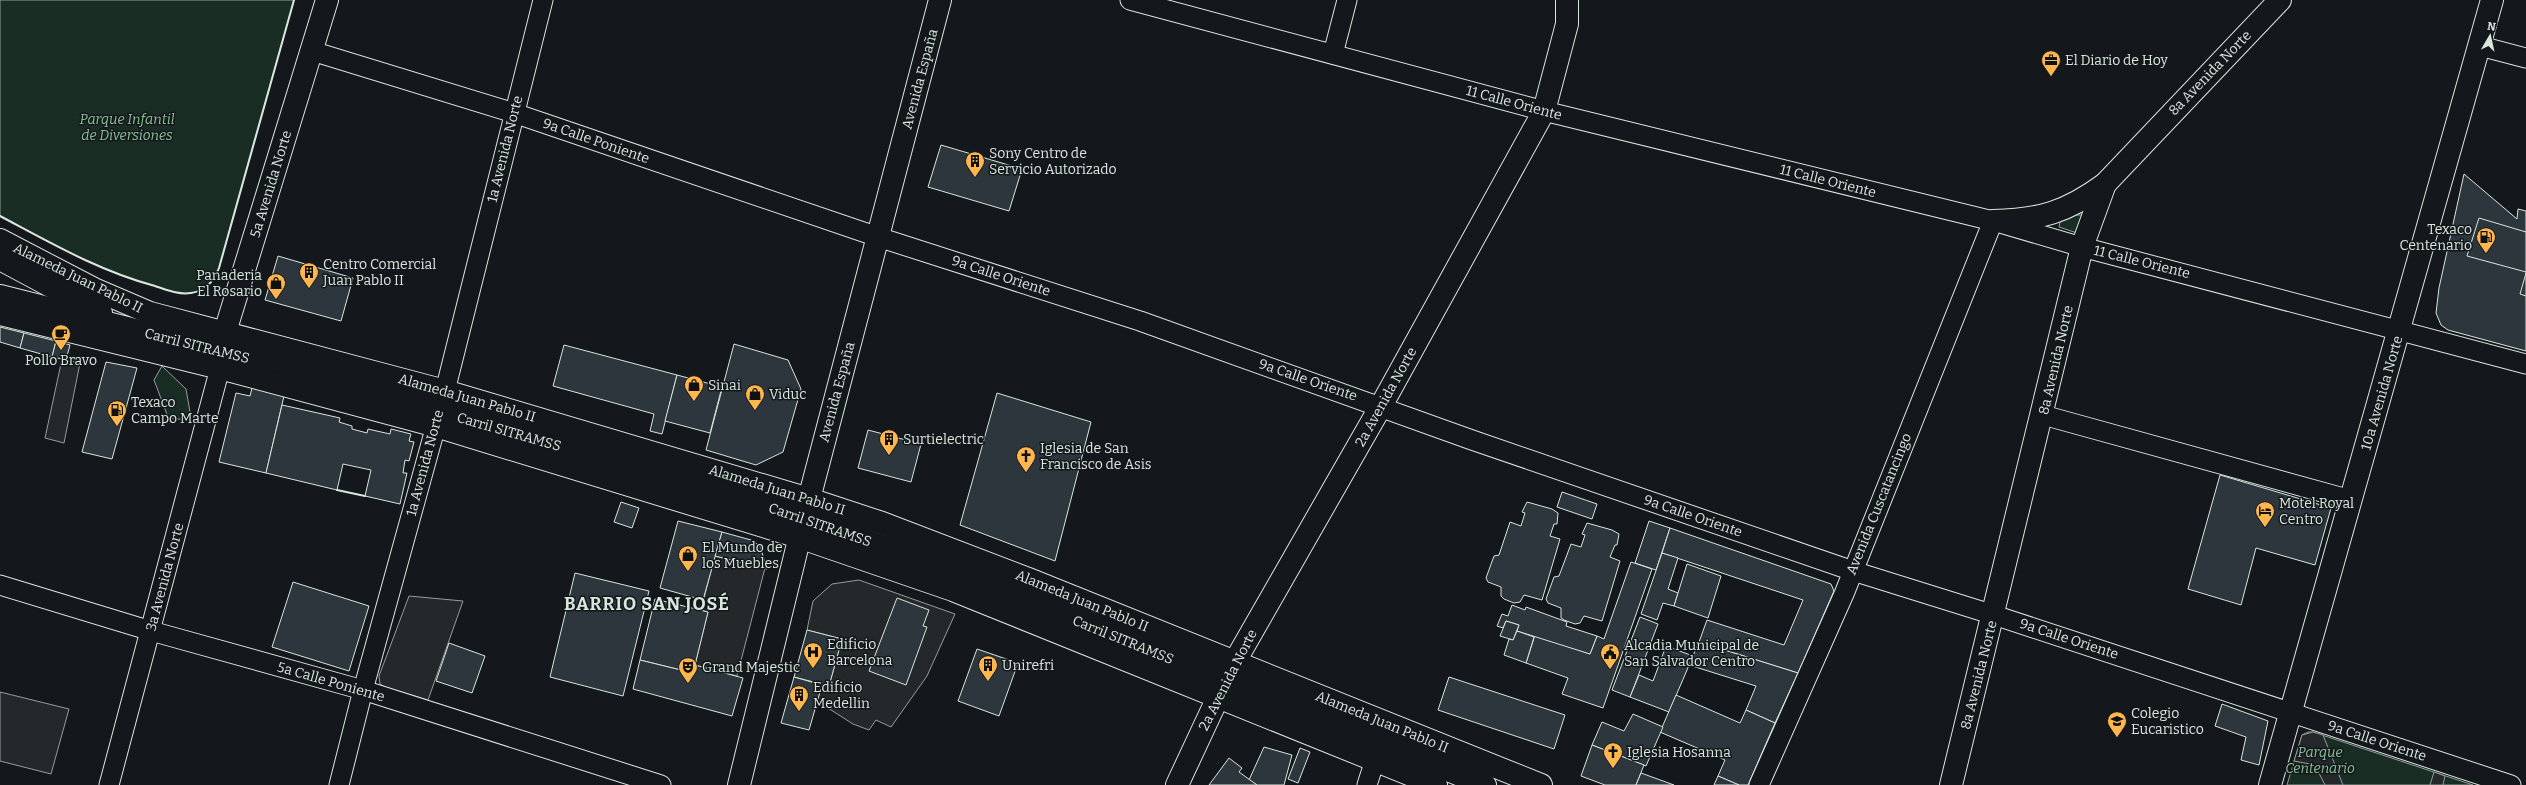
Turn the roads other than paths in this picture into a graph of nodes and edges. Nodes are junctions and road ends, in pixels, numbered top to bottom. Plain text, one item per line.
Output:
1 (327, 0) edge
2 (543, 0) edge
3 (940, 0) edge
4 (1130, 0) edge
5 (1347, 0) edge
6 (1568, 0) edge
7 (2280, 0) edge
8 (2492, 0) edge
9 (2480, 46) junction
10 (312, 51) junction
11 (1332, 54) junction
12 (2526, 58) edge
13 (1544, 111) junction
14 (514, 113) junction
15 (2105, 184) junction
16 (1993, 221) junction
17 (878, 237) junction
18 (0, 240) edge
19 (2082, 247) junction
20 (0, 259) edge
21 (0, 296) edge
22 (0, 314) edge
23 (132, 329) junction
24 (2400, 329) junction
25 (222, 351) junction
26 (2526, 364) edge
27 (1382, 406) junction
28 (440, 409) junction
29 (2043, 415) junction
30 (2351, 500) junction
31 (804, 518) junction
32 (1853, 571) junction
33 (0, 585) edge
34 (1994, 615) junction
35 (150, 631) junction
36 (1226, 681) junction
37 (363, 690) junction
38 (2291, 712) junction
39 (1375, 760) junction
40 (109, 785) edge
41 (339, 785) edge
42 (660, 785) edge
43 (739, 785) edge
44 (1177, 785) edge
45 (1367, 785) edge
46 (1436, 785) edge
47 (1485, 785) edge
48 (1541, 785) edge
49 (1759, 785) edge
50 (1951, 785) edge
51 (2270, 785) edge
52 (2511, 785) edge

1 - 10 main road, 5a Avenida Norte
2 - 14 street, 1a Avenida Norte
3 - 17 main road, Avenida España
4 - 11 street, 11 Calle Oriente
5 - 11 street
6 - 13 main road, 2a Avenida Norte
7 - 15 main road, 8a Avenida Norte
8 - 9 main road, 10a Avenida Norte
9 - 12 street
9 - 24 main road, 10a Avenida Norte
10 - 14 street, 9a Calle Poniente
10 - 25 main road, 5a Avenida Norte
11 - 13 street, 11 Calle Oriente
13 - 16 street, 11 Calle Oriente
13 - 27 main road, 2a Avenida Norte
14 - 17 street, 9a Calle Poniente
14 - 28 street, 1a Avenida Norte
15 - 16 main road
15 - 19 main road, 8a Avenida Norte
16 - 19 street, 11 Calle Oriente
16 - 32 street, Avenida Cuscatancingo
17 - 27 street, 9a Calle Oriente
17 - 31 main road, Avenida España
18 - 25 main road, Alameda Juan Pablo II
19 - 24 street, 11 Calle Oriente
19 - 29 main road, 8a Avenida Norte
20 - 23 main road, Carril SITRAMSS
21 - 23 main road, Carril SITRAMSS
22 - 25 main road, Alameda Juan Pablo II
23 - 25 main road, Carril SITRAMSS
24 - 26 street, 11 Calle Oriente
24 - 30 main road, 10a Avenida Norte
25 - 28 main road, Alameda Juan Pablo II
25 - 28 main road, Alameda Juan Pablo II
25 - 35 street, 3a Avenida Norte
27 - 32 street, 9a Calle Oriente
27 - 36 main road, 2a Avenida Norte
28 - 31 main road, Carril SITRAMSS
28 - 37 street, 1a Avenida Norte
29 - 30 street
29 - 34 main road, 8a Avenida Norte
30 - 38 main road, 10a Avenida Norte
31 - 36 main road, Carril SITRAMSS
31 - 43 main road, Avenida España
32 - 34 street, 9a Calle Oriente
32 - 49 street, Avenida Cuscatancingo
33 - 35 street, 5a Calle Poniente
34 - 38 street, 9a Calle Oriente
34 - 50 main road, 8a Avenida Norte
35 - 37 street, 5a Calle Poniente
35 - 40 street, 3a Avenida Norte
36 - 39 main road
36 - 44 main road, 2a Avenida Norte
36 - 47 main road, Carril SITRAMSS
36 - 48 main road, Alameda Juan Pablo II
37 - 41 street, 1a Avenida Norte
37 - 42 street, 5a Calle Poniente
38 - 51 main road, 10a Avenida Norte
38 - 52 street, 9a Calle Oriente
39 - 45 street
39 - 46 main road

